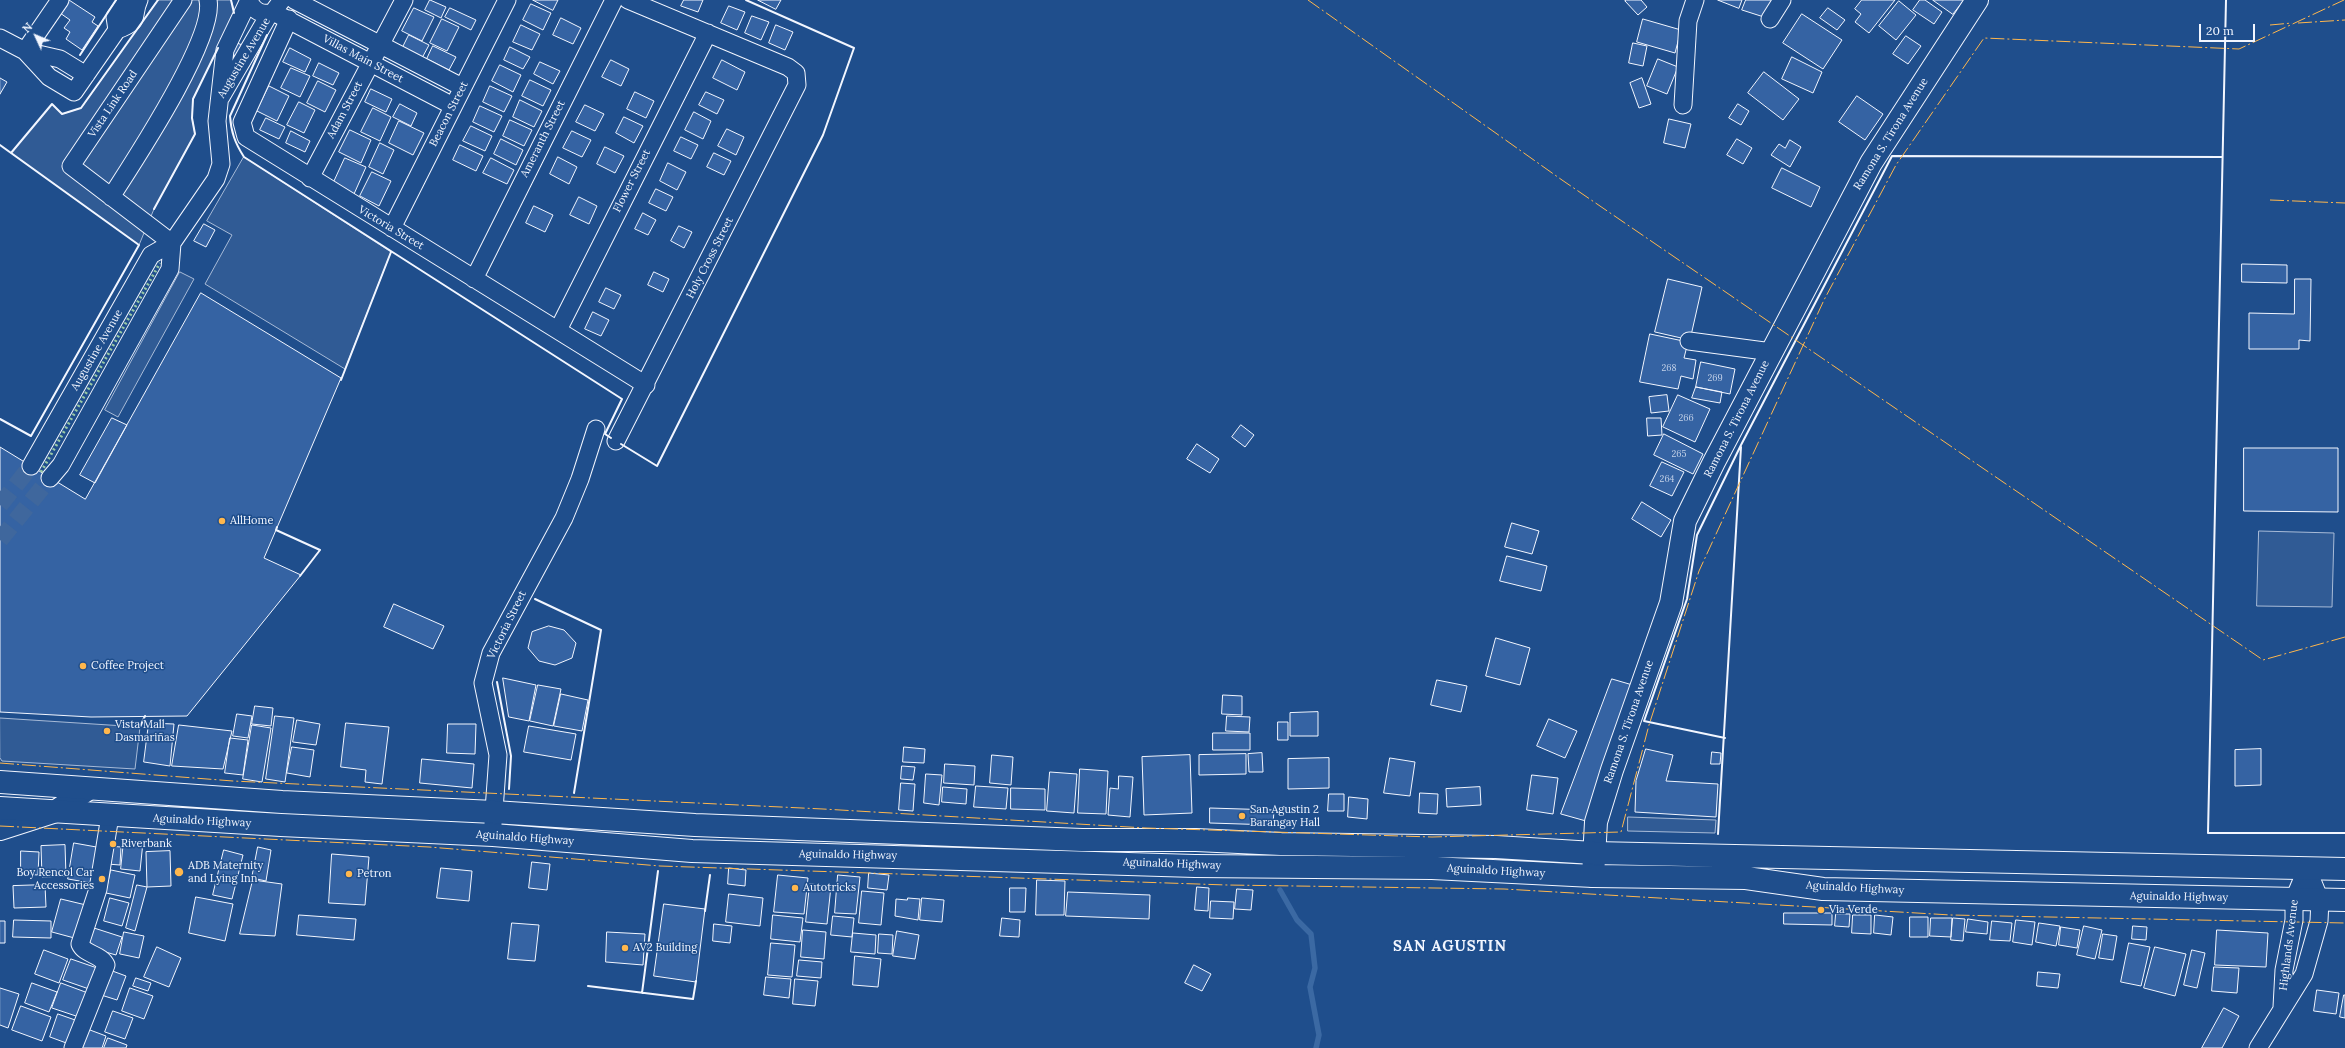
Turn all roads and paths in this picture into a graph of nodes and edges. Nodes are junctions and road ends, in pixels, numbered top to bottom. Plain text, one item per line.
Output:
1 (60, 0) edge
2 (183, 0) edge
3 (208, 0) edge
4 (248, 0) edge
5 (294, 0) edge
6 (404, 0) edge
7 (507, 0) edge
8 (614, 0) edge
9 (628, 0) edge
10 (1695, 0) edge
11 (1782, 0) edge
12 (1976, 0) edge
13 (138, 1) edge
14 (275, 8) edge
15 (289, 19) junction
16 (1770, 19) dead end
17 (708, 33) junction
18 (0, 38) edge
19 (380, 46) junction
20 (25, 51) junction
21 (370, 63) junction
22 (86, 75) junction
23 (462, 87) junction
24 (218, 103) junction
25 (1683, 105) dead end
26 (453, 106) junction
27 (310, 178) junction
28 (111, 197) junction
29 (392, 228) junction
30 (172, 243) junction
31 (474, 278) junction
32 (558, 330) junction
33 (1689, 342) dead end
34 (1772, 352) junction
35 (646, 385) junction
36 (596, 429) dead end
37 (616, 441) dead end
38 (31, 466) tunnel mouth
39 (50, 478) tunnel mouth
40 (0, 782) edge
41 (87, 790) junction
42 (0, 808) edge
43 (56, 811) junction
44 (494, 812) junction
45 (110, 816) junction
46 (0, 829) edge
47 (493, 835) junction
48 (1064, 840) junction
49 (1196, 840) junction
50 (1594, 853) junction
51 (1062, 861) junction
52 (1195, 866) junction
53 (2308, 868) junction
54 (2345, 869) edge
55 (1593, 876) junction
56 (2294, 899) junction
57 (2320, 900) junction
58 (2345, 900) edge
59 (2282, 1008) junction
60 (73, 1048) edge
61 (2258, 1048) edge

1 - 20 street
2 - 28 street, Vista Link Road
3 - 28 street
4 - 14 street, Villas Main Street
4 - 24 street, Augustine Avenue
5 - 19 street, Villas Main Street
6 - 19 street, Adam Street
7 - 23 street, Beacon Street
8 - 31 street, Ameranth Street
9 - 17 street
10 - 25 street
11 - 16 street
12 - 34 main road, Ramona S. Tirona Avenue
13 - 22 street
14 - 15 street, Villas Main Street
14 - 24 street, Augustine Avenue
15 - 21 street, Villas Main Street
15 - 27 street, Victoria Street
17 - 32 street, Flower Street
17 - 35 street, Holy Cross Street
18 - 20 street
19 - 21 street, Adam Street
19 - 23 street, Villas Main Street
20 - 22 street
20 - 22 street
21 - 26 street, Villas Main Street
21 - 27 street, Adam Street
23 - 26 street, Beacon Street
24 - 30 street, Augustine Avenue
26 - 29 street, Beacon Street
27 - 29 street, Victoria Street
28 - 30 street, Vista Link Road
29 - 31 street, Victoria Street
30 - 38 street, Augustine Avenue
30 - 39 street
31 - 32 street, Victoria Street
32 - 35 street, Victoria Street
33 - 34 street
34 - 50 main road, Ramona S. Tirona Avenue
35 - 37 street, Holy Cross Street
36 - 44 street, Victoria Street
40 - 41 main road, Aguinaldo Highway
41 - 43 main road
41 - 44 main road, Aguinaldo Highway
42 - 43 main road, Aguinaldo Highway
43 - 45 main road, Aguinaldo Highway
43 - 46 main road
44 - 47 street, Victoria Street
44 - 48 main road, Aguinaldo Highway
45 - 47 main road, Aguinaldo Highway
45 - 60 street
47 - 51 main road, Aguinaldo Highway
48 - 49 main road, Aguinaldo Highway
48 - 51 main road
49 - 50 main road, Aguinaldo Highway
49 - 52 main road
50 - 53 main road, Aguinaldo Highway
50 - 55 main road, Ramona S. Tirona Avenue
51 - 52 main road, Aguinaldo Highway
52 - 55 main road, Aguinaldo Highway
53 - 54 main road, Aguinaldo Highway
53 - 56 street, Highlands Avenue
53 - 57 street, Highlands Avenue
55 - 56 main road, Aguinaldo Highway
56 - 57 main road, Aguinaldo Highway
56 - 59 street, Highlands Avenue
57 - 58 main road, Aguinaldo Highway
57 - 59 street, Highlands Avenue
59 - 61 street, Highlands Avenue

